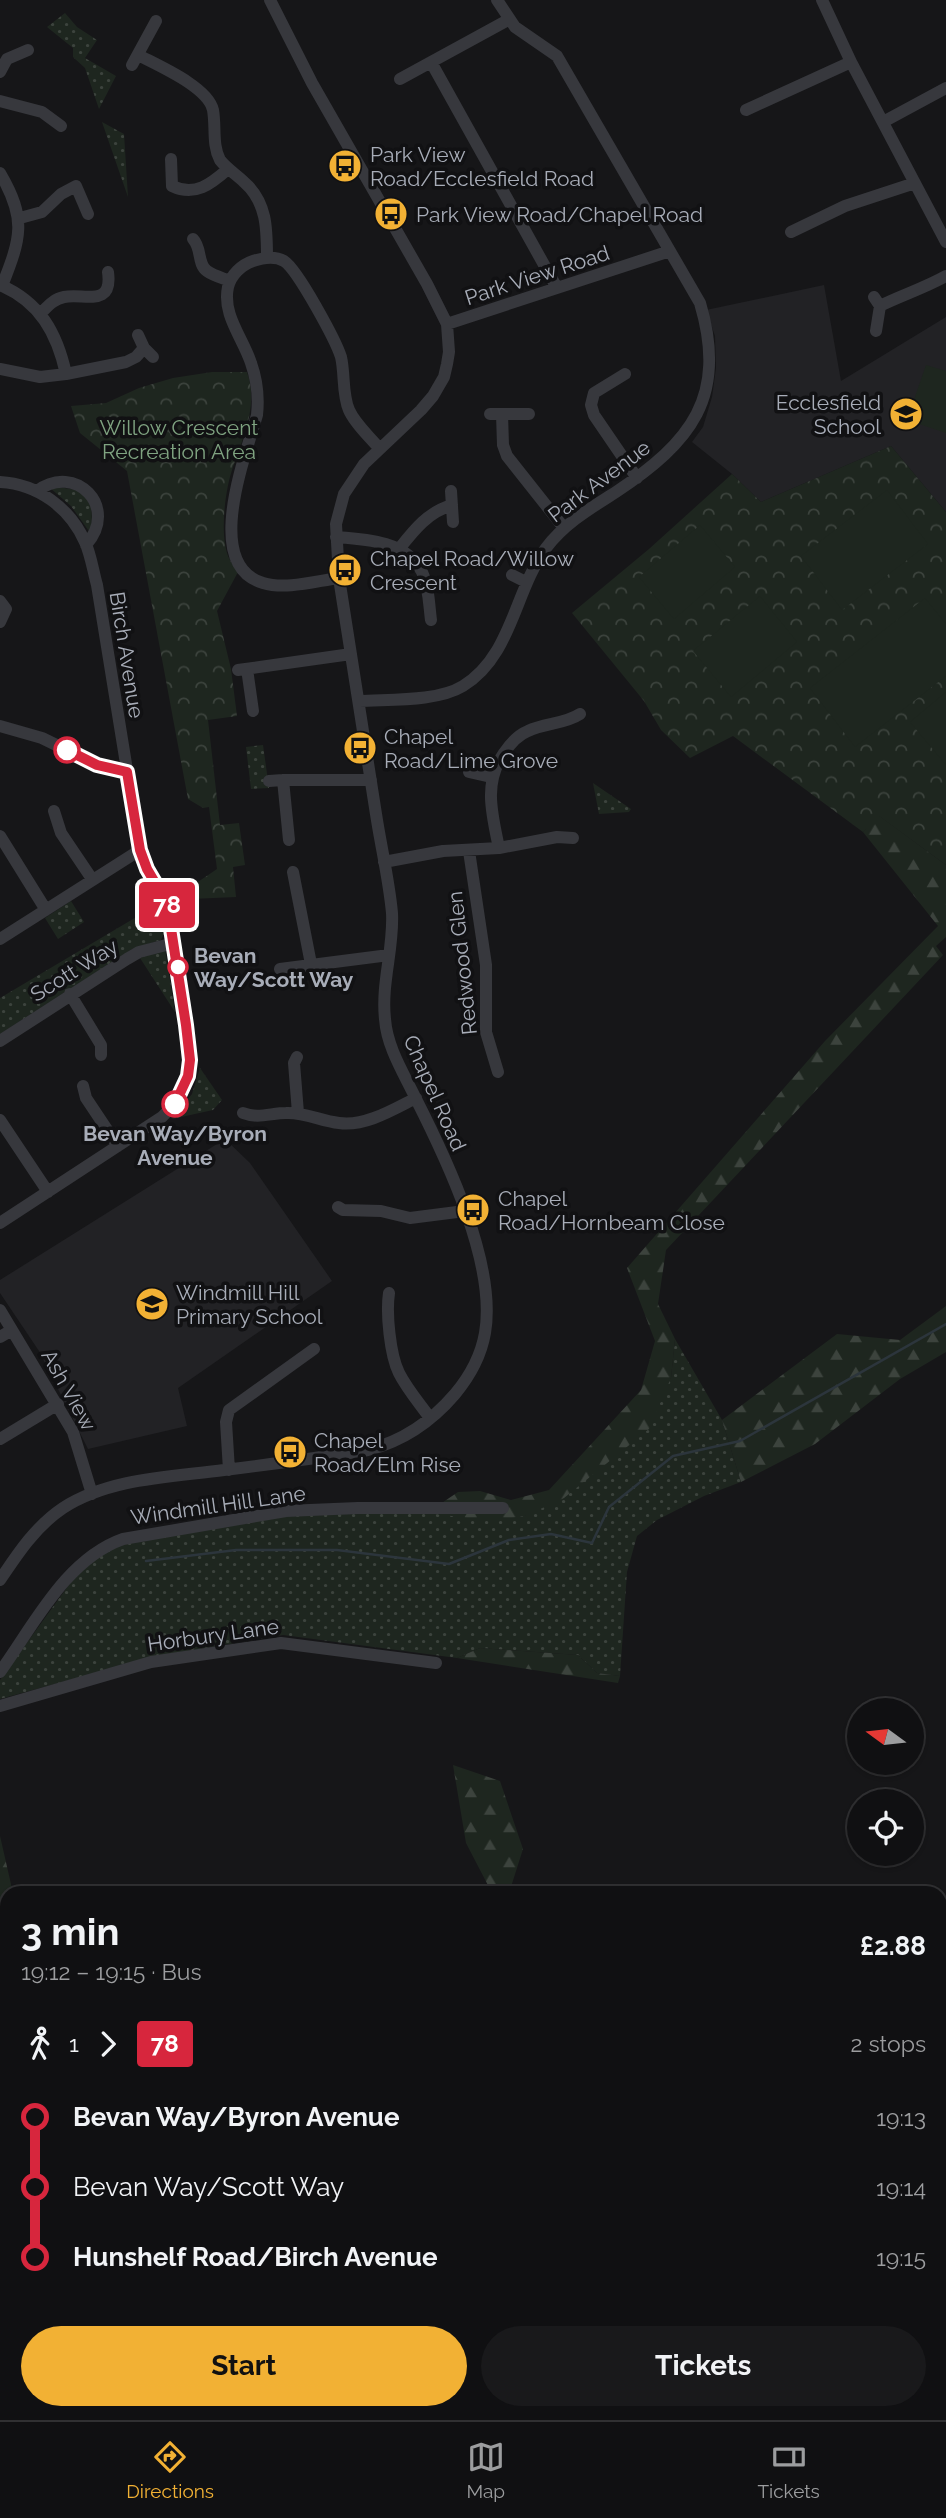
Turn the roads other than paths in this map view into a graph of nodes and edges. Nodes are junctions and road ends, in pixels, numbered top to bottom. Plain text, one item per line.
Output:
1 (270, 0) edge
2 (497, 0) edge
3 (822, 0) edge
4 (508, 20) junction
5 (156, 21) dead end
6 (29, 50) dead end
7 (430, 62) junction
8 (851, 62) junction
9 (0, 72) edge
10 (400, 79) dead end
11 (946, 89) edge
12 (0, 101) edge
13 (746, 110) dead end
14 (883, 122) junction
15 (61, 126) dead end
16 (171, 159) dead end
17 (228, 169) junction
18 (0, 173) edge
19 (915, 183) junction
20 (88, 214) dead end
21 (20, 218) junction
22 (791, 232) dead end
23 (193, 239) dead end
24 (946, 242) edge
25 (670, 251) junction
26 (267, 258) junction
27 (108, 272) dead end
28 (946, 276) edge
29 (230, 281) junction
30 (1, 286) edge
31 (557, 288) junction
32 (41, 313) junction
33 (447, 324) junction
34 (876, 331) dead end
35 (138, 335) dead end
36 (0, 369) edge
37 (66, 374) junction
38 (625, 374) dead end
39 (529, 414) dead end
40 (379, 448) junction
41 (637, 478) junction
42 (0, 482) edge
43 (37, 491) junction
44 (453, 522) dead end
45 (564, 528) junction
46 (336, 537) junction
47 (86, 545) junction
48 (399, 549) junction
49 (512, 575) dead end
50 (339, 578) junction
51 (526, 582) junction
52 (0, 601) edge
53 (430, 620) dead end
54 (0, 622) edge
55 (351, 654) junction
56 (359, 701) junction
57 (253, 711) dead end
58 (580, 714) dead end
59 (0, 726) edge
60 (127, 772) junction
61 (469, 772) dead end
62 (491, 777) junction
63 (283, 780) junction
64 (371, 780) junction
65 (269, 781) dead end
66 (54, 811) dead end
67 (573, 838) dead end
68 (289, 840) dead end
69 (1, 843) edge
70 (499, 848) junction
71 (140, 850) junction
72 (469, 851) junction
73 (384, 862) junction
74 (293, 872) dead end
75 (92, 879) junction
76 (46, 910) junction
77 (0, 939) edge
78 (174, 943) junction
79 (389, 955) junction
80 (311, 964) junction
81 (280, 969) dead end
82 (70, 995) junction
83 (0, 1041) edge
84 (101, 1055) dead end
85 (297, 1058) dead end
86 (498, 1072) dead end
87 (83, 1086) dead end
88 (416, 1098) junction
89 (298, 1113) junction
90 (243, 1114) dead end
91 (0, 1120) edge
92 (118, 1146) junction
93 (48, 1192) junction
94 (338, 1207) dead end
95 (465, 1211) junction
96 (0, 1223) edge
97 (389, 1293) dead end
98 (0, 1310) edge
99 (12, 1330) junction
100 (0, 1338) edge
101 (310, 1356) dead end
102 (58, 1404) junction
103 (430, 1418) junction
104 (0, 1439) edge
105 (229, 1470) junction
106 (92, 1494) junction
107 (503, 1508) dead end
108 (0, 1580) edge
109 (436, 1662) dead end
110 (0, 1672) edge
111 (0, 1706) edge

1 - 33 street, Park View Road
2 - 4 street, Park Avenue
3 - 8 street
4 - 7 street
4 - 25 street, Park Avenue
5 - 17 street
6 - 9 street
7 - 10 street
7 - 31 street
8 - 13 street
8 - 14 street
11 - 14 street
12 - 15 street
14 - 19 street
16 - 17 street
17 - 26 street
18 - 21 street
19 - 22 street
19 - 24 street
20 - 21 street
21 - 30 street
23 - 29 street
25 - 31 street, Park View Road
25 - 41 street, Park Avenue
26 - 29 street
26 - 40 street
27 - 32 street
28 - 34 street
29 - 50 street
30 - 32 street
31 - 33 street, Park View Road
32 - 37 street
33 - 40 street, Chapel Road
35 - 37 street
36 - 37 street
38 - 41 street
39 - 45 street
40 - 46 street, Chapel Road
41 - 45 street, Park Avenue
42 - 43 street, Birch Avenue
43 - 47 street, Birch Avenue
43 - 47 street, Birch Avenue
44 - 48 street
45 - 51 street, Park Avenue
46 - 48 street
46 - 50 street, Chapel Road
47 - 60 street, Birch Avenue
48 - 53 street
49 - 51 street
50 - 55 street, Chapel Road
51 - 56 street, Park Avenue
52 - 54 street
55 - 56 street, Chapel Road
55 - 57 street
56 - 64 street, Chapel Road
58 - 62 street
59 - 60 street
60 - 71 street, Birch Avenue
61 - 62 street
62 - 70 street
63 - 64 street
63 - 65 street
63 - 68 street
64 - 73 street, Chapel Road
66 - 75 street
67 - 70 street
69 - 76 street
70 - 72 street
71 - 75 street
71 - 78 street, Birch Avenue
72 - 73 street
72 - 86 street, Redwood Glen
73 - 79 street, Chapel Road
74 - 80 street
75 - 76 street
76 - 77 street
78 - 82 street, Scott Way
78 - 92 street, Birch Avenue
79 - 80 street
79 - 88 street, Chapel Road
80 - 81 street
82 - 83 street, Scott Way
82 - 84 street
85 - 89 street
87 - 92 street
88 - 89 street
88 - 95 street, Chapel Road
89 - 90 street
91 - 93 street
92 - 93 street, Birch Avenue
93 - 96 street, Birch Avenue
94 - 95 street
95 - 103 street, Chapel Road
97 - 103 street
98 - 99 street, Ash View
99 - 100 street
99 - 102 street, Ash View
101 - 105 street
102 - 104 street
102 - 106 street, Ash View
103 - 105 street, Chapel Road
105 - 106 street, Chapel Road
106 - 108 street, Chapel Road
107 - 110 street, Windmill Hill Lane
109 - 111 street, Horbury Lane

